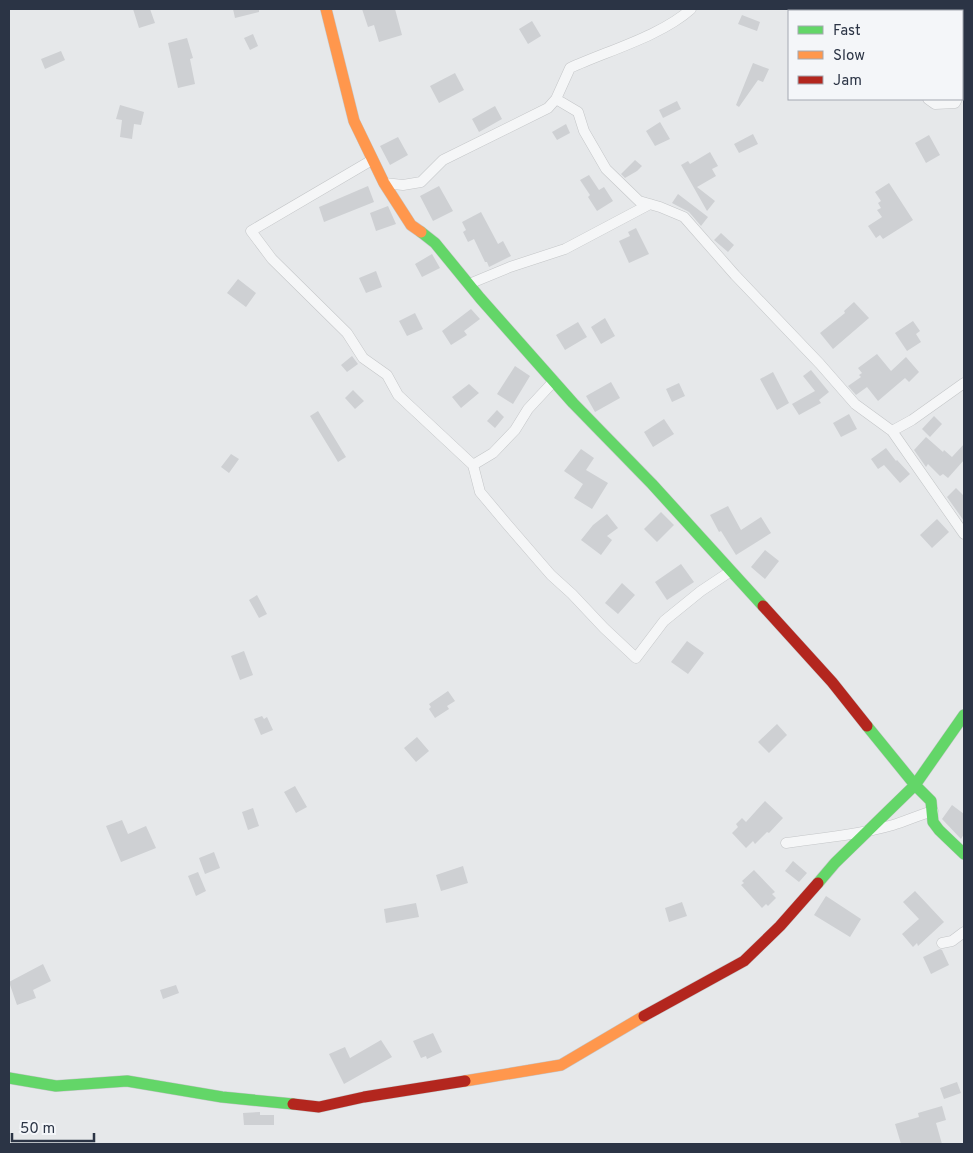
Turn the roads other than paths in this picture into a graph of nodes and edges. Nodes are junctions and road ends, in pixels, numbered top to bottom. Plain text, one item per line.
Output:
1 (326, 9) edge
2 (691, 9) edge
3 (556, 98) junction
4 (929, 100) edge
5 (957, 100) edge
6 (372, 160) junction
7 (384, 183) junction
8 (650, 204) junction
9 (469, 284) junction
10 (554, 381) junction
11 (964, 383) edge
12 (892, 431) junction
13 (473, 464) junction
14 (964, 534) edge
15 (731, 571) junction
16 (964, 716) edge
17 (915, 785) junction
18 (933, 811) junction
19 (869, 830) junction
20 (786, 843) dead end
21 (964, 854) edge
22 (964, 932) edge
23 (942, 943) dead end
24 (9, 1078) edge

1 - 6 street
2 - 3 street
3 - 7 street
3 - 8 street
4 - 5 street
6 - 7 street
6 - 13 street
7 - 9 street
8 - 9 street
8 - 12 street
9 - 10 street
10 - 13 street
10 - 15 street
11 - 12 street
12 - 14 street
13 - 15 street
15 - 17 street
16 - 17 street
17 - 18 street
17 - 19 street
18 - 19 street
18 - 21 street
19 - 20 street
19 - 24 street
22 - 23 street

